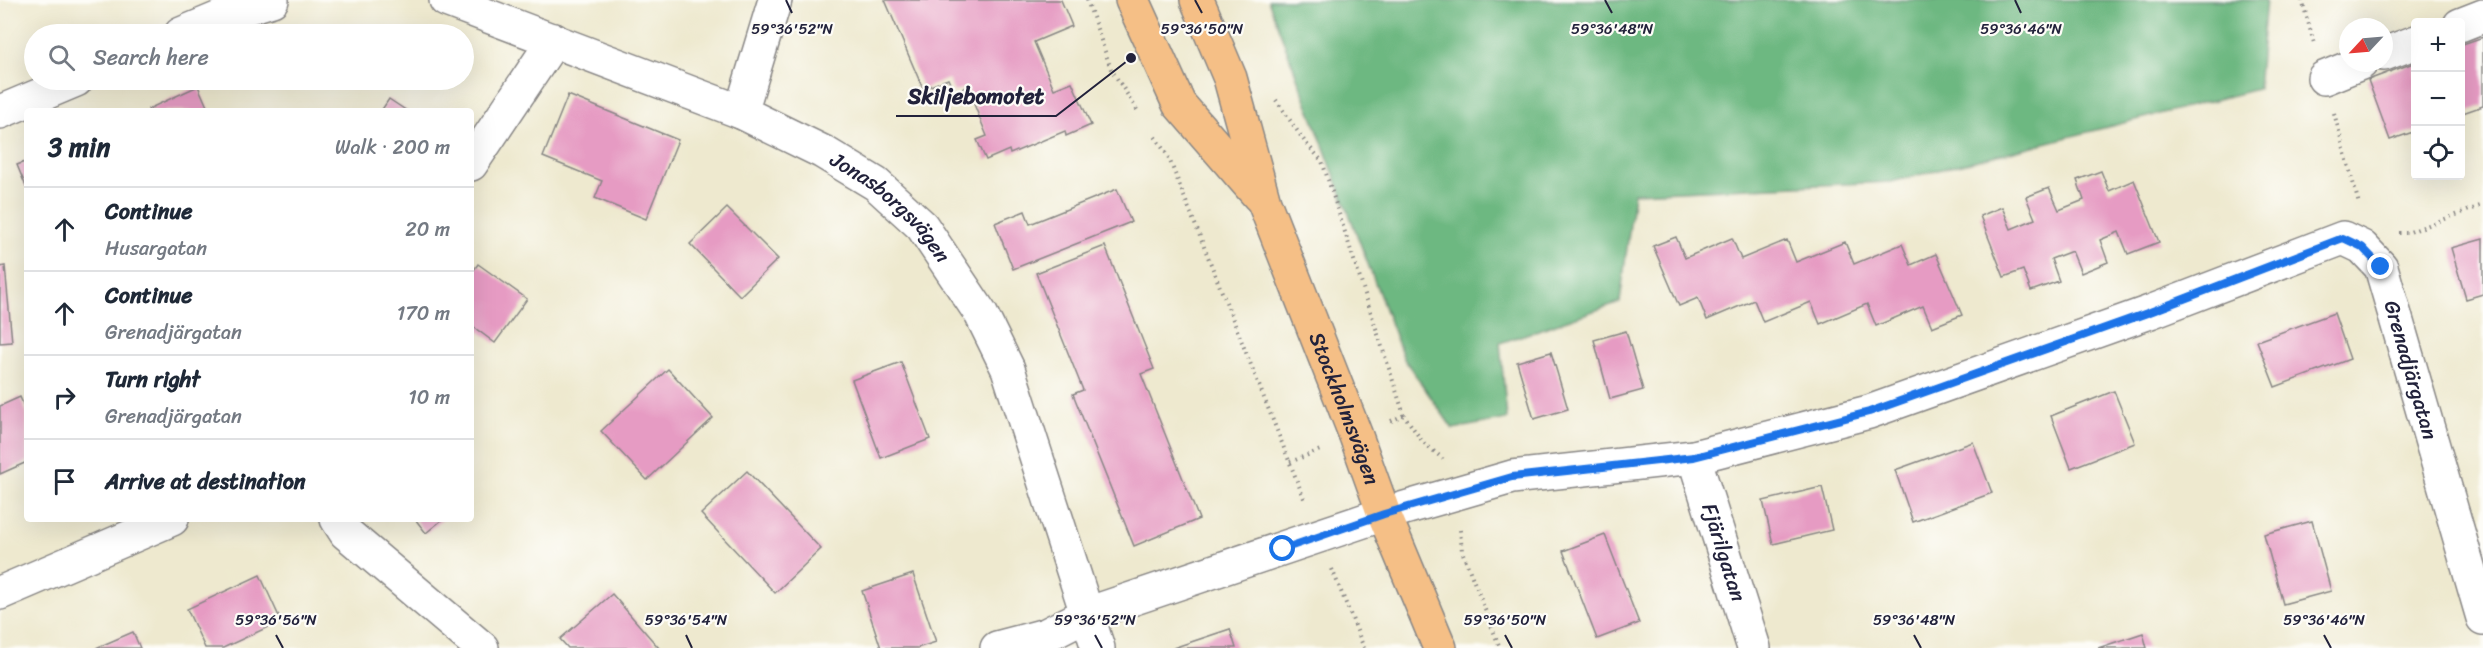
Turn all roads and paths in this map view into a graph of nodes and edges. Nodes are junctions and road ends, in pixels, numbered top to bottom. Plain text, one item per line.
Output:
1 (272, 0) edge
2 (446, 0) edge
3 (775, 0) edge
4 (1087, 0) edge
5 (1132, 0) edge
6 (1197, 0) edge
7 (2302, 0) edge
8 (2483, 16) edge
9 (2465, 23) edge
10 (205, 24) edge
11 (554, 40) junction
12 (2411, 44) edge
13 (2393, 51) edge
14 (2339, 72) edge
15 (2324, 78) junction
16 (52, 90) edge
17 (1275, 98) dead end
18 (0, 112) edge
19 (741, 112) junction
20 (1143, 118) dead end
21 (1149, 127) dead end
22 (474, 160) edge
23 (1264, 202) junction
24 (2483, 205) edge
25 (2368, 239) junction
26 (1694, 457) junction
27 (1456, 494) junction
28 (1384, 514) junction
29 (165, 522) edge
30 (340, 522) edge
31 (1319, 536) junction
32 (0, 593) edge
33 (1087, 614) junction
34 (2483, 618) edge
35 (482, 648) edge
36 (997, 648) edge
37 (1098, 648) edge
38 (1364, 648) edge
39 (1440, 648) edge
40 (1500, 648) edge
41 (1754, 648) edge

1 - 10 street
2 - 11 street, Jonasborgsvägen
3 - 19 street
4 - 20 path
5 - 23 main road, Stockholmsvägen
6 - 23 main road, Stockholmsvägen
7 - 15 path
8 - 9 street
11 - 19 street, Jonasborgsvägen
11 - 22 street
12 - 13 street
14 - 15 street
15 - 25 path
16 - 18 street
17 - 27 path
19 - 33 street, Jonasborgsvägen
21 - 31 path
23 - 28 main road, Stockholmsvägen
24 - 25 path
25 - 26 street
25 - 34 street, Grenadjärgatan
26 - 27 street
26 - 41 street, Fjärilgatan
27 - 28 street
27 - 40 path
28 - 31 street
28 - 39 main road, Stockholmsvägen
29 - 32 street
30 - 35 street
31 - 33 street
31 - 38 path
33 - 36 street
33 - 37 street, Jonasborgsvägen

